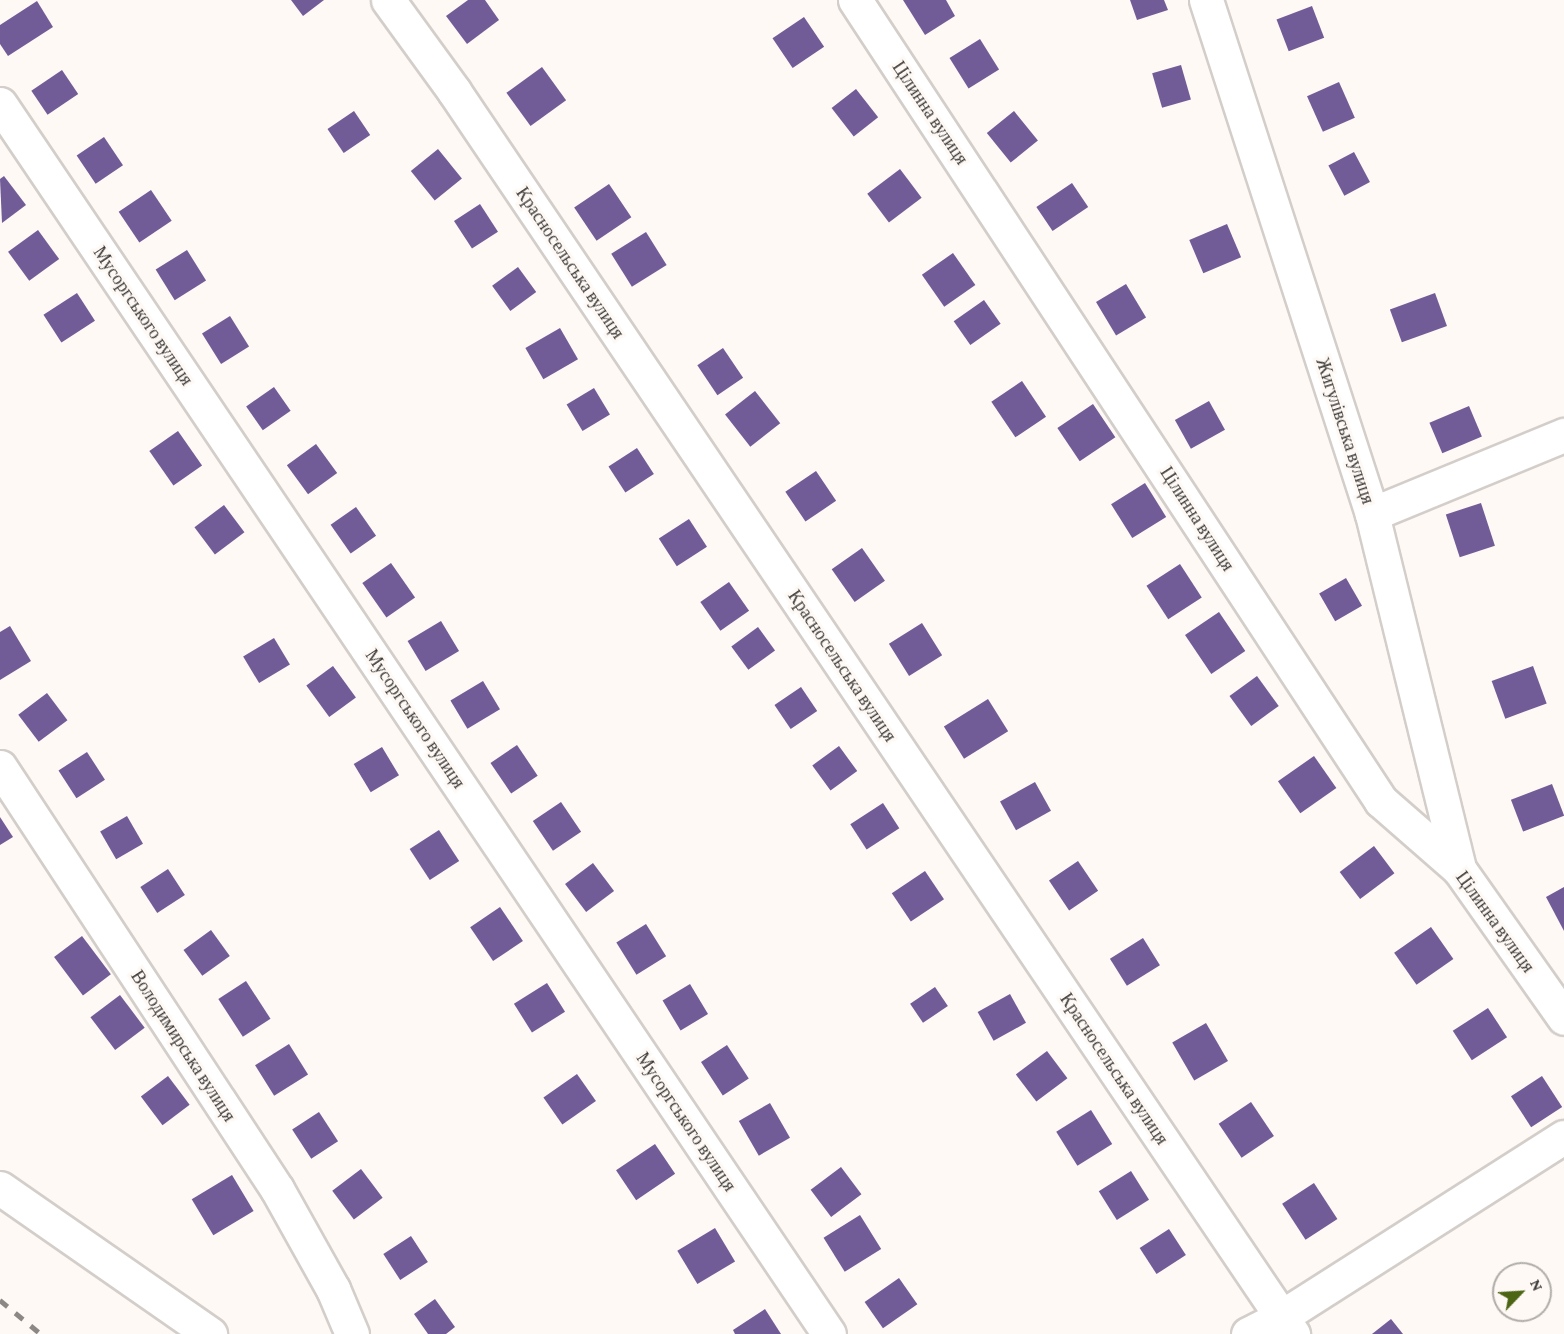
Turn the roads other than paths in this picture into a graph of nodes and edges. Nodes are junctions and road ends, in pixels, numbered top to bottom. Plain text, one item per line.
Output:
1 (388, 0) edge
2 (855, 0) edge
3 (1206, 0) edge
4 (0, 104) edge
5 (1564, 435) edge
6 (1372, 514) junction
7 (0, 767) edge
8 (1459, 869) junction
9 (1564, 1018) edge
10 (1564, 1137) edge
11 (0, 1188) edge
12 (1287, 1325) edge
13 (210, 1334) edge
14 (352, 1334) edge
15 (829, 1334) edge
16 (1248, 1334) edge

1 - 12 street, Красносельська вулиця
2 - 8 street, Цілинна вулиця
3 - 6 street, Жигулівська вулиця
4 - 15 street, Мусоргського вулиця
5 - 6 street
6 - 8 street, Жигулівська вулиця
7 - 14 street, Володимирська вулиця
8 - 9 street, Цілинна вулиця
10 - 12 street
11 - 13 street
12 - 16 street

